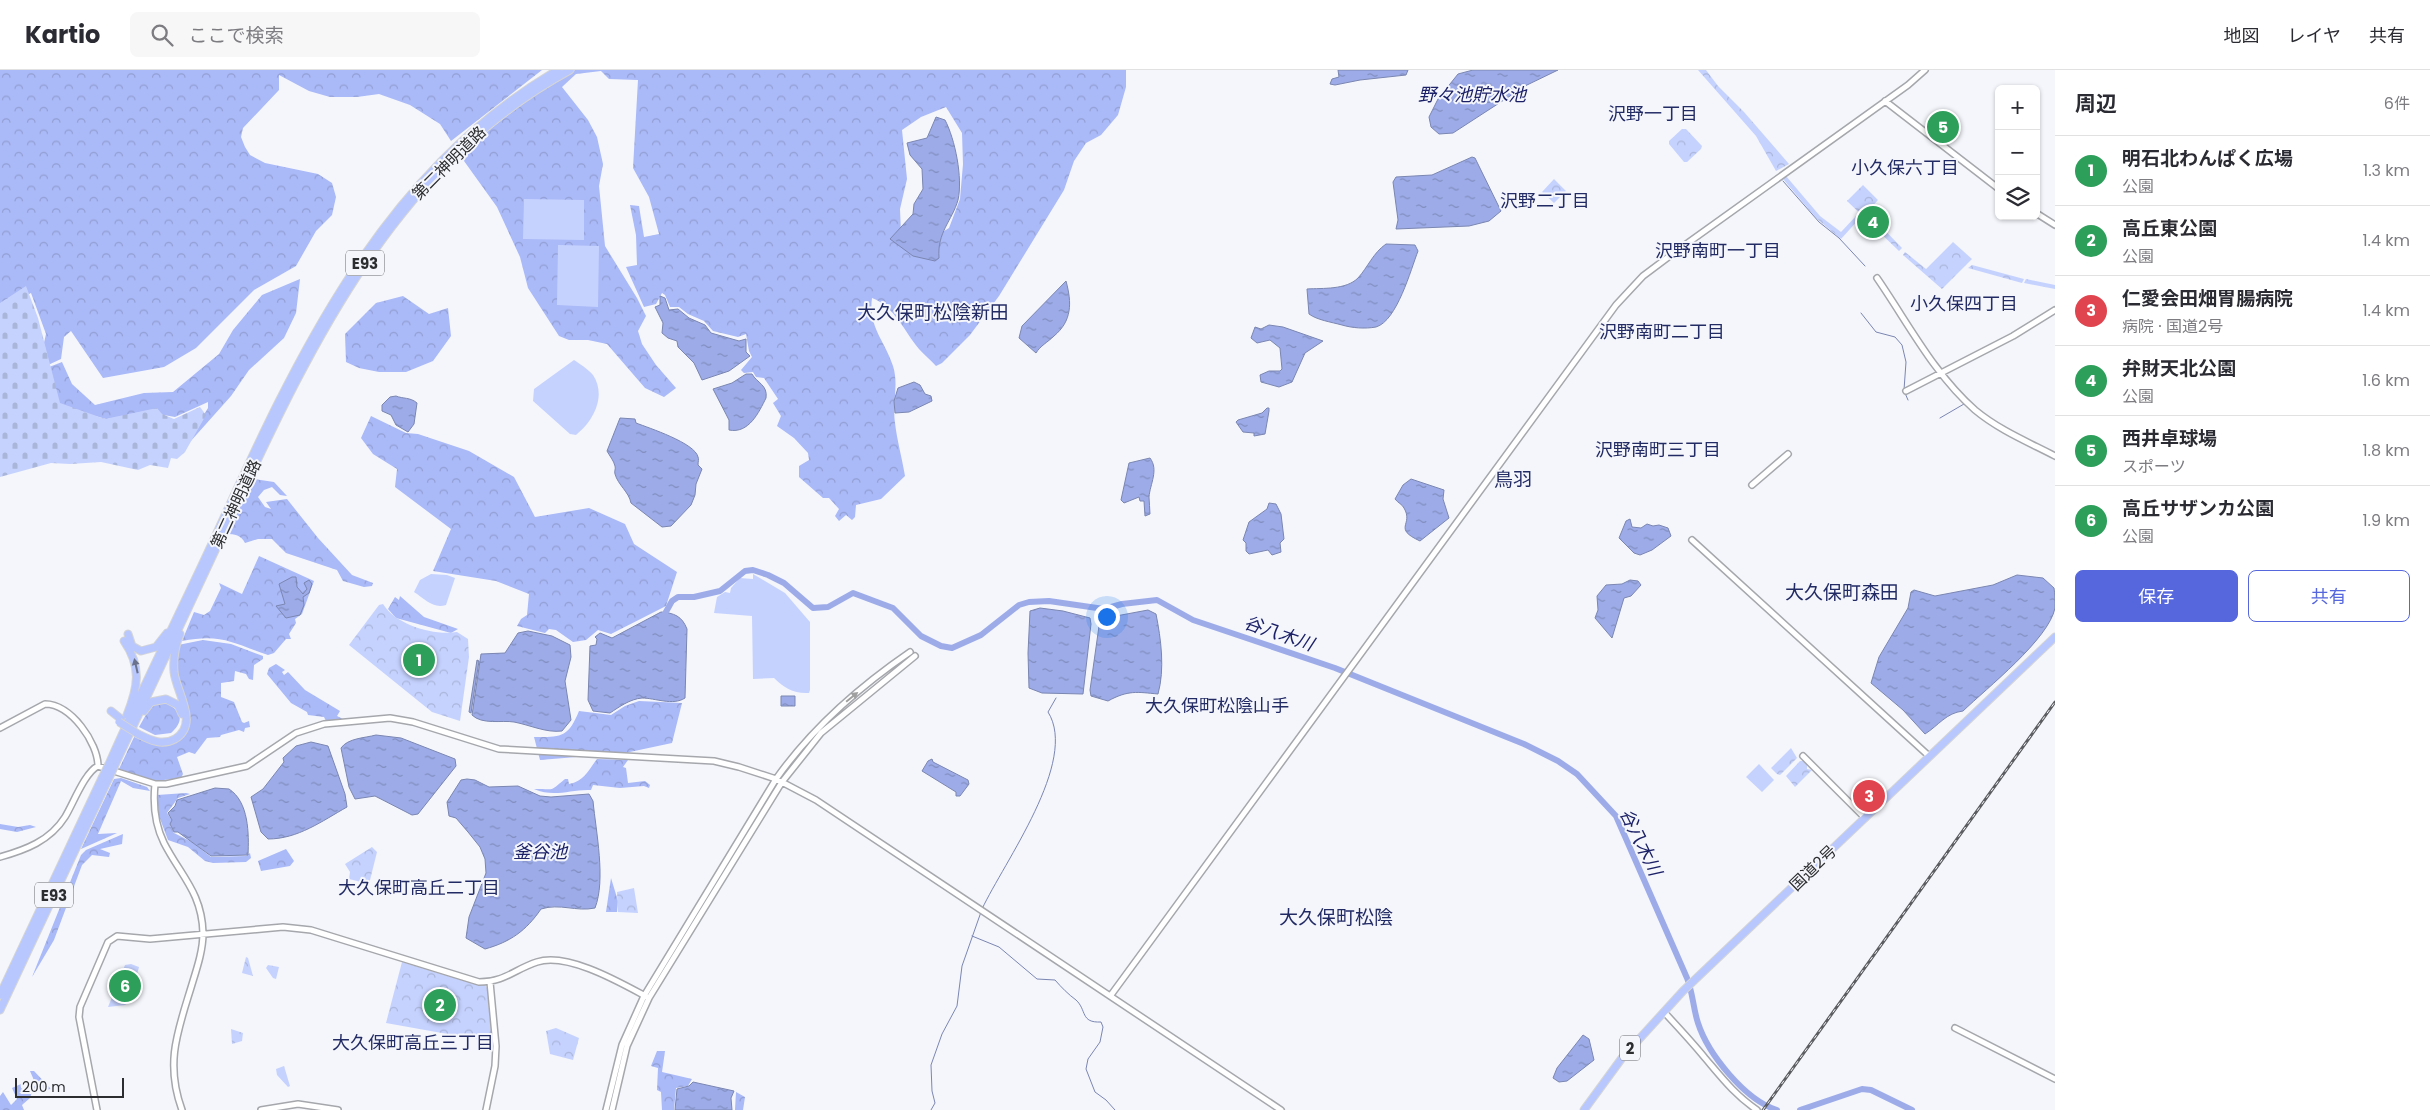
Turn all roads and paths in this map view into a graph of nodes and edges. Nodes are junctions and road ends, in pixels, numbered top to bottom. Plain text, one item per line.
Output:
1 (558, 70) edge
2 (570, 70) edge
3 (1925, 70) edge
4 (1885, 101) junction
5 (1995, 186) edge
6 (2040, 216) edge
7 (2055, 225) edge
8 (1877, 278) dead end
9 (2055, 310) edge
10 (1940, 373) junction
11 (1906, 391) dead end
12 (1788, 454) dead end
13 (2055, 456) edge
14 (1752, 485) dead end
15 (229, 514) junction
16 (1692, 540) dead end
17 (197, 586) junction
18 (175, 624) junction
19 (2055, 637) edge
20 (910, 652) dead end
21 (915, 656) dead end
22 (111, 714) dead end
23 (134, 722) junction
24 (0, 728) edge
25 (139, 732) junction
26 (117, 746) junction
27 (1803, 756) dead end
28 (1929, 756) junction
29 (98, 766) junction
30 (111, 766) junction
31 (105, 779) junction
32 (779, 780) junction
33 (155, 784) junction
34 (1865, 818) junction
35 (0, 857) edge
36 (203, 934) junction
37 (490, 982) junction
38 (0, 995) edge
39 (1111, 995) junction
40 (646, 997) junction
41 (0, 1010) edge
42 (1664, 1012) junction
43 (1955, 1028) dead end
44 (2055, 1079) edge
45 (97, 1110) edge
46 (182, 1110) edge
47 (261, 1110) edge
48 (338, 1110) edge
49 (486, 1110) edge
50 (606, 1110) edge
51 (612, 1110) edge
52 (1281, 1110) edge
53 (1584, 1110) edge
54 (1757, 1110) edge

1 - 15 highway, 第二神明道路 / E93
2 - 15 highway, 第二神明道路 / E93
3 - 4 street
4 - 5 street
4 - 39 street
6 - 7 street
8 - 10 street
9 - 10 street
10 - 11 street
10 - 13 street
12 - 14 street
15 - 17 highway, 第二神明道路 / E93
15 - 17 highway, 第二神明道路 / E93
16 - 28 street
17 - 18 highway, 第二神明道路 / E93
17 - 23 highway, 第二神明道路 / E93
17 - 25 highway
18 - 26 highway, 第二神明道路 / E93
26 -> 18 highway
19 - 28 highway, 国道2号 / 2
32 -> 20 street
21 - 32 street
22 - 25 highway
23 - 25 highway
23 - 30 highway, 第二神明道路 / E93
24 - 29 street
26 - 30 highway, 第二神明道路 / E93
27 - 34 street
28 - 34 highway, 国道2号 / 2
29 - 33 street
29 - 35 street
30 - 31 highway, 第二神明道路 / E93, bridge
31 - 38 highway, 第二神明道路 / E93
31 - 41 highway, 第二神明道路 / E93
32 - 33 street
32 - 39 street
32 - 40 street
33 - 36 street
34 - 42 highway, 国道2号 / 2
36 - 37 street
36 - 45 street
36 - 46 street
37 - 40 street
37 - 49 street
39 - 52 street
40 - 50 street
40 - 51 street
42 - 53 highway, 国道2号 / 2
42 - 54 street
43 - 44 street
47 - 48 street

